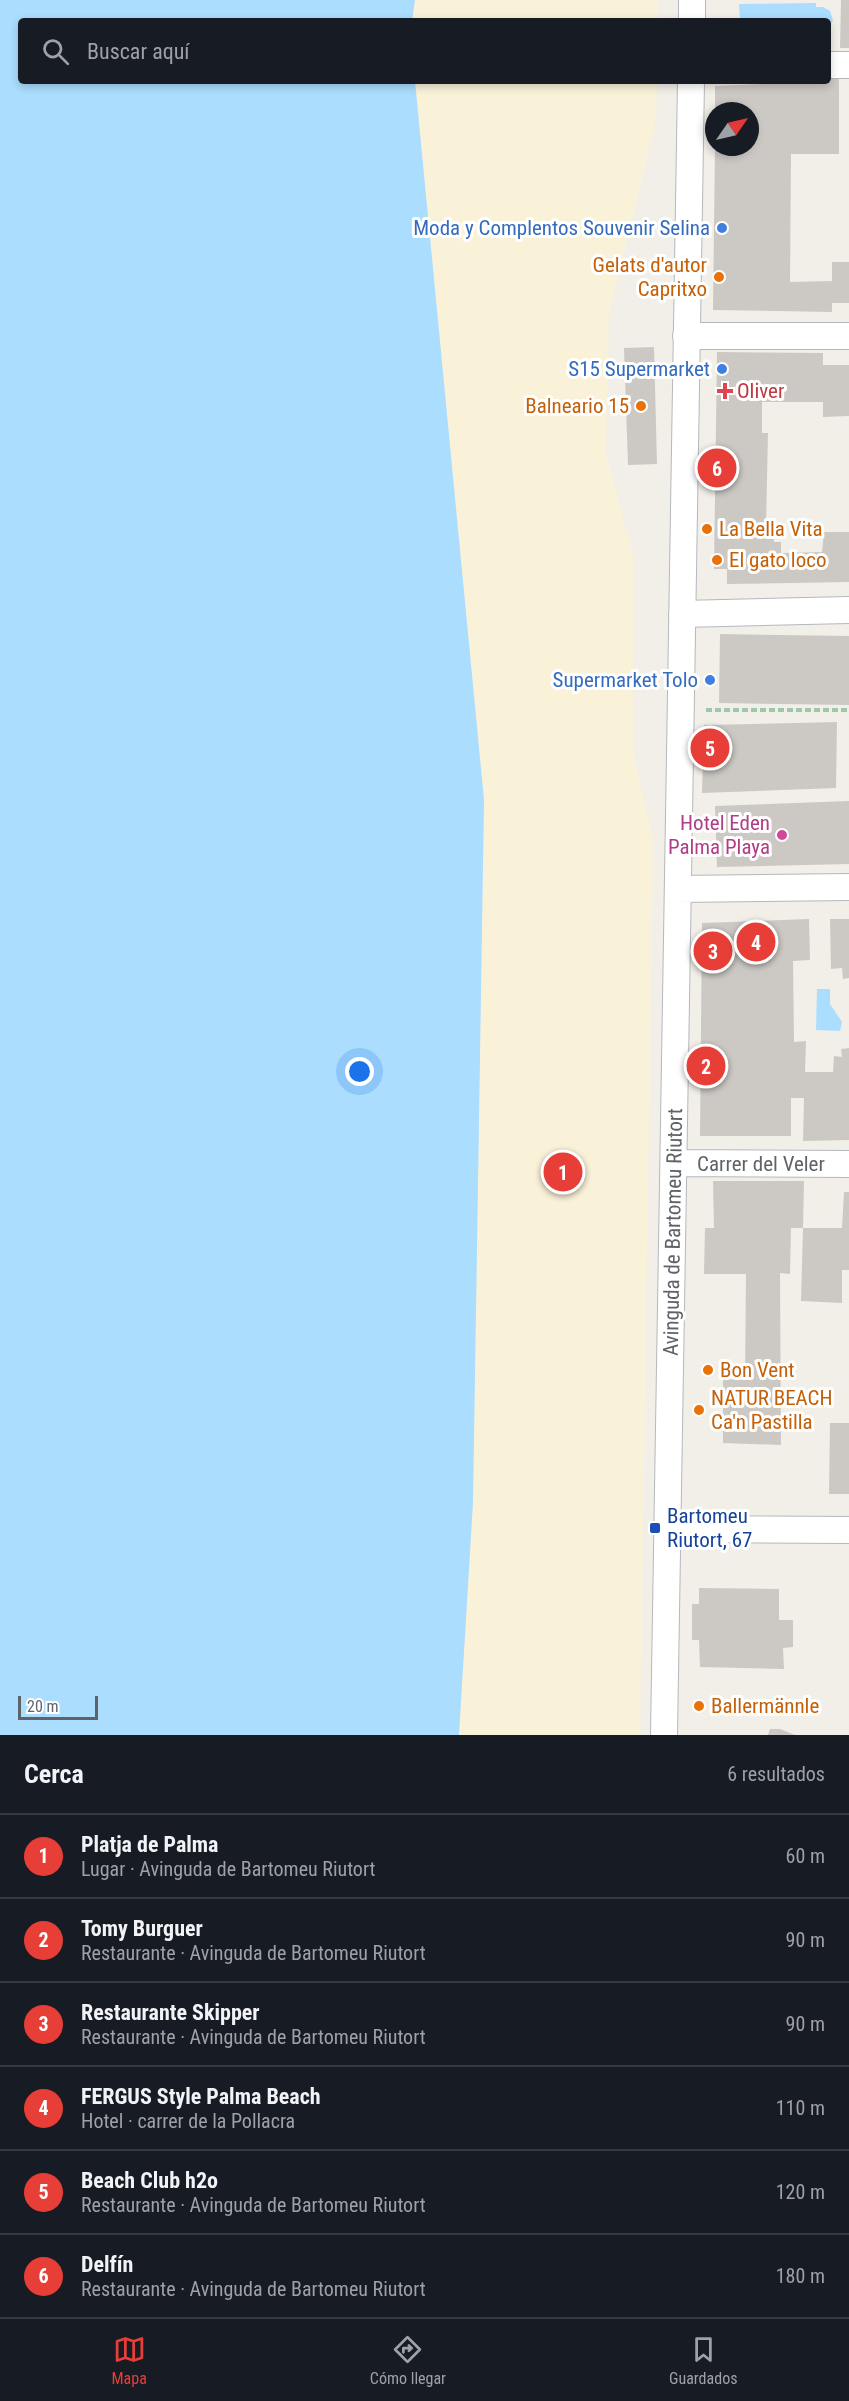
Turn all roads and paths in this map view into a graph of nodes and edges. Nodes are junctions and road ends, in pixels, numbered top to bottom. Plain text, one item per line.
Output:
1 (692, 0) edge
2 (692, 18) edge
3 (831, 65) edge
4 (849, 65) edge
5 (691, 84) edge
6 (686, 336) junction
7 (849, 336) edge
8 (849, 610) edge
9 (682, 614) junction
10 (680, 710) junction
11 (849, 710) edge
12 (849, 887) edge
13 (678, 889) junction
14 (674, 1163) junction
15 (849, 1164) edge
16 (668, 1529) junction
17 (849, 1530) edge
18 (664, 1735) edge

1 - 2 street
3 - 4 street
5 - 6 street, Avinguda de Bartomeu Riutort
6 - 7 street
6 - 9 street, Avinguda de Bartomeu Riutort
8 - 9 street
9 - 10 street, Avinguda de Bartomeu Riutort
10 - 11 path
10 - 13 street, Avinguda de Bartomeu Riutort
12 - 13 street
13 - 14 street, Avinguda de Bartomeu Riutort
14 - 15 street, Carrer del Veler
14 - 16 street, Avinguda de Bartomeu Riutort
16 - 17 street
16 - 18 street, Avinguda de Bartomeu Riutort

